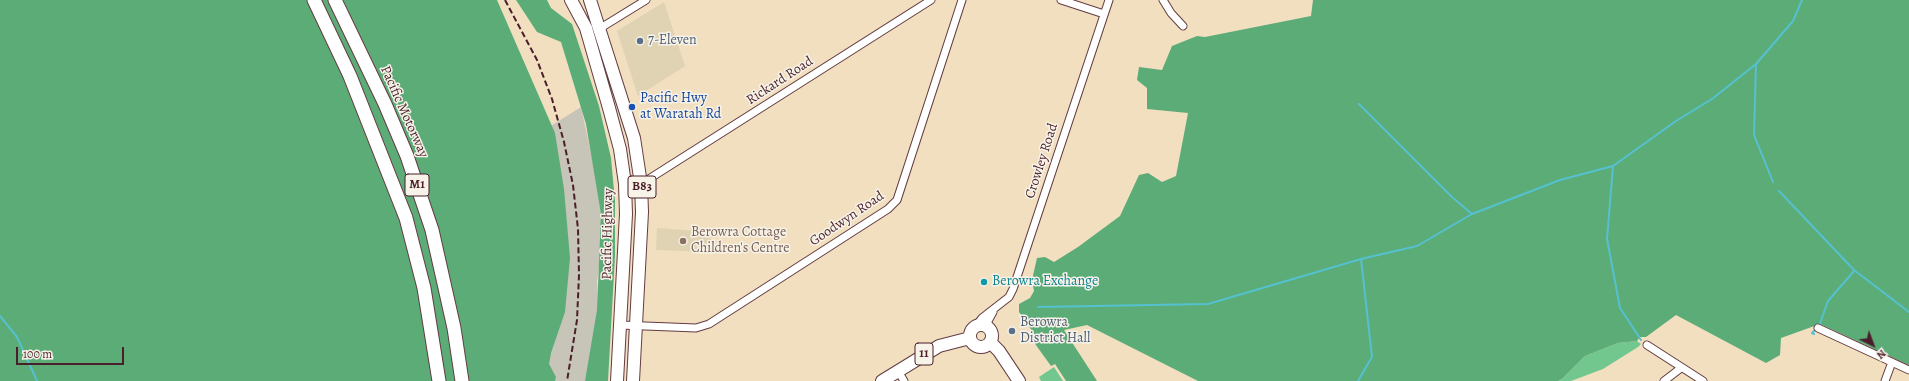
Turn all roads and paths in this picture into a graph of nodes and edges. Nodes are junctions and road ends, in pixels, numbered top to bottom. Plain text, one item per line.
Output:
1 (314, 0) edge
2 (335, 0) edge
3 (571, 0) edge
4 (590, 0) edge
5 (646, 0) edge
6 (931, 0) edge
7 (962, 0) edge
8 (1062, 0) edge
9 (1109, 0) edge
10 (1162, 0) edge
11 (1104, 14) junction
12 (1183, 26) dead end
13 (600, 29) junction
14 (642, 184) junction
15 (994, 310) junction
16 (620, 325) junction
17 (636, 325) junction
18 (982, 327) junction
19 (1818, 328) dead end
20 (970, 338) junction
21 (990, 342) junction
22 (1646, 345) dead end
23 (1892, 362) junction
24 (1682, 368) junction
25 (1909, 370) edge
26 (901, 376) edge
27 (439, 381) edge
28 (462, 381) edge
29 (617, 381) edge
30 (633, 381) edge
31 (882, 381) edge
32 (1019, 381) edge
33 (1664, 381) edge
34 (1703, 381) edge
35 (1885, 381) edge

1 - 27 highway, M1
2 - 28 highway, Pacific Motorway / M1
3 - 16 main road, Pacific Highway / B83
4 - 13 main road, B83
5 - 13 street
6 - 14 street, Rickard Road
7 - 17 street, Goodwyn Road
8 - 11 street
9 - 11 street, Crowley Road
10 - 12 street
11 - 15 street, Crowley Road
13 - 14 main road, B83
14 - 17 main road, B83
15 - 18 street
15 - 18 street, Crowley Road
16 - 17 street, Goodwyn Road
16 - 29 main road, Pacific Highway / B83
17 - 30 main road, B83
18 - 20 main road
18 - 21 main road
19 - 23 street
20 - 21 main road
20 - 26 main road, 11
21 - 32 main road
22 - 24 street
23 - 25 street
23 - 35 street
24 - 33 street
24 - 34 street
26 - 31 main road, 11

